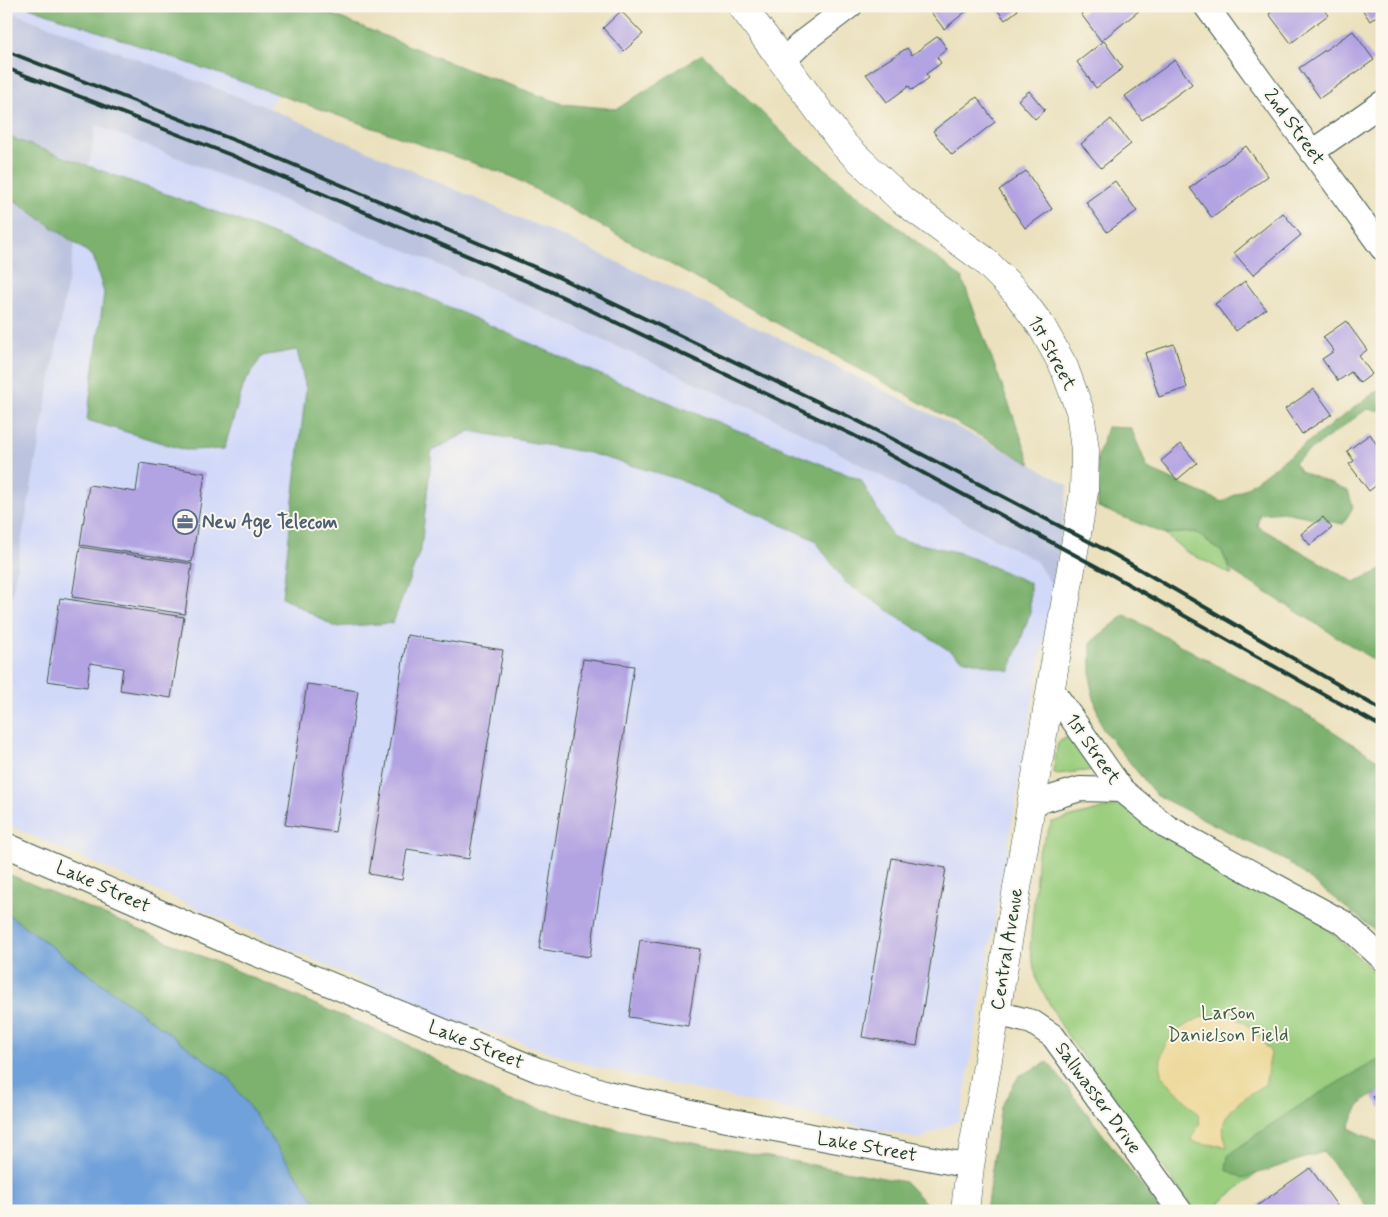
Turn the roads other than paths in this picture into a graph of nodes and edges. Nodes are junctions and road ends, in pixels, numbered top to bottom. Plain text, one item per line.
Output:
1 (742, 6) edge
2 (850, 6) edge
3 (1206, 6) edge
4 (783, 62) junction
5 (1382, 103) edge
6 (1312, 152) junction
7 (1382, 248) edge
8 (1050, 687) junction
9 (1122, 790) junction
10 (1031, 804) junction
11 (6, 845) edge
12 (1382, 958) edge
13 (996, 1013) junction
14 (970, 1166) junction
15 (965, 1211) edge
16 (1180, 1211) edge

1 - 4 street, 1st Street
2 - 4 street
3 - 6 street, 2nd Street
4 - 8 street, 1st Street
5 - 6 street
6 - 7 street, 2nd Street
8 - 9 street, 1st Street
8 - 10 street, Central Avenue
9 - 10 street, 1st Street
9 - 12 street, 1st Street
10 - 13 street, Central Avenue
11 - 14 street, Lake Street
13 - 14 street, Central Avenue
13 - 16 street, Sallwasser Drive
14 - 15 street, Central Avenue

